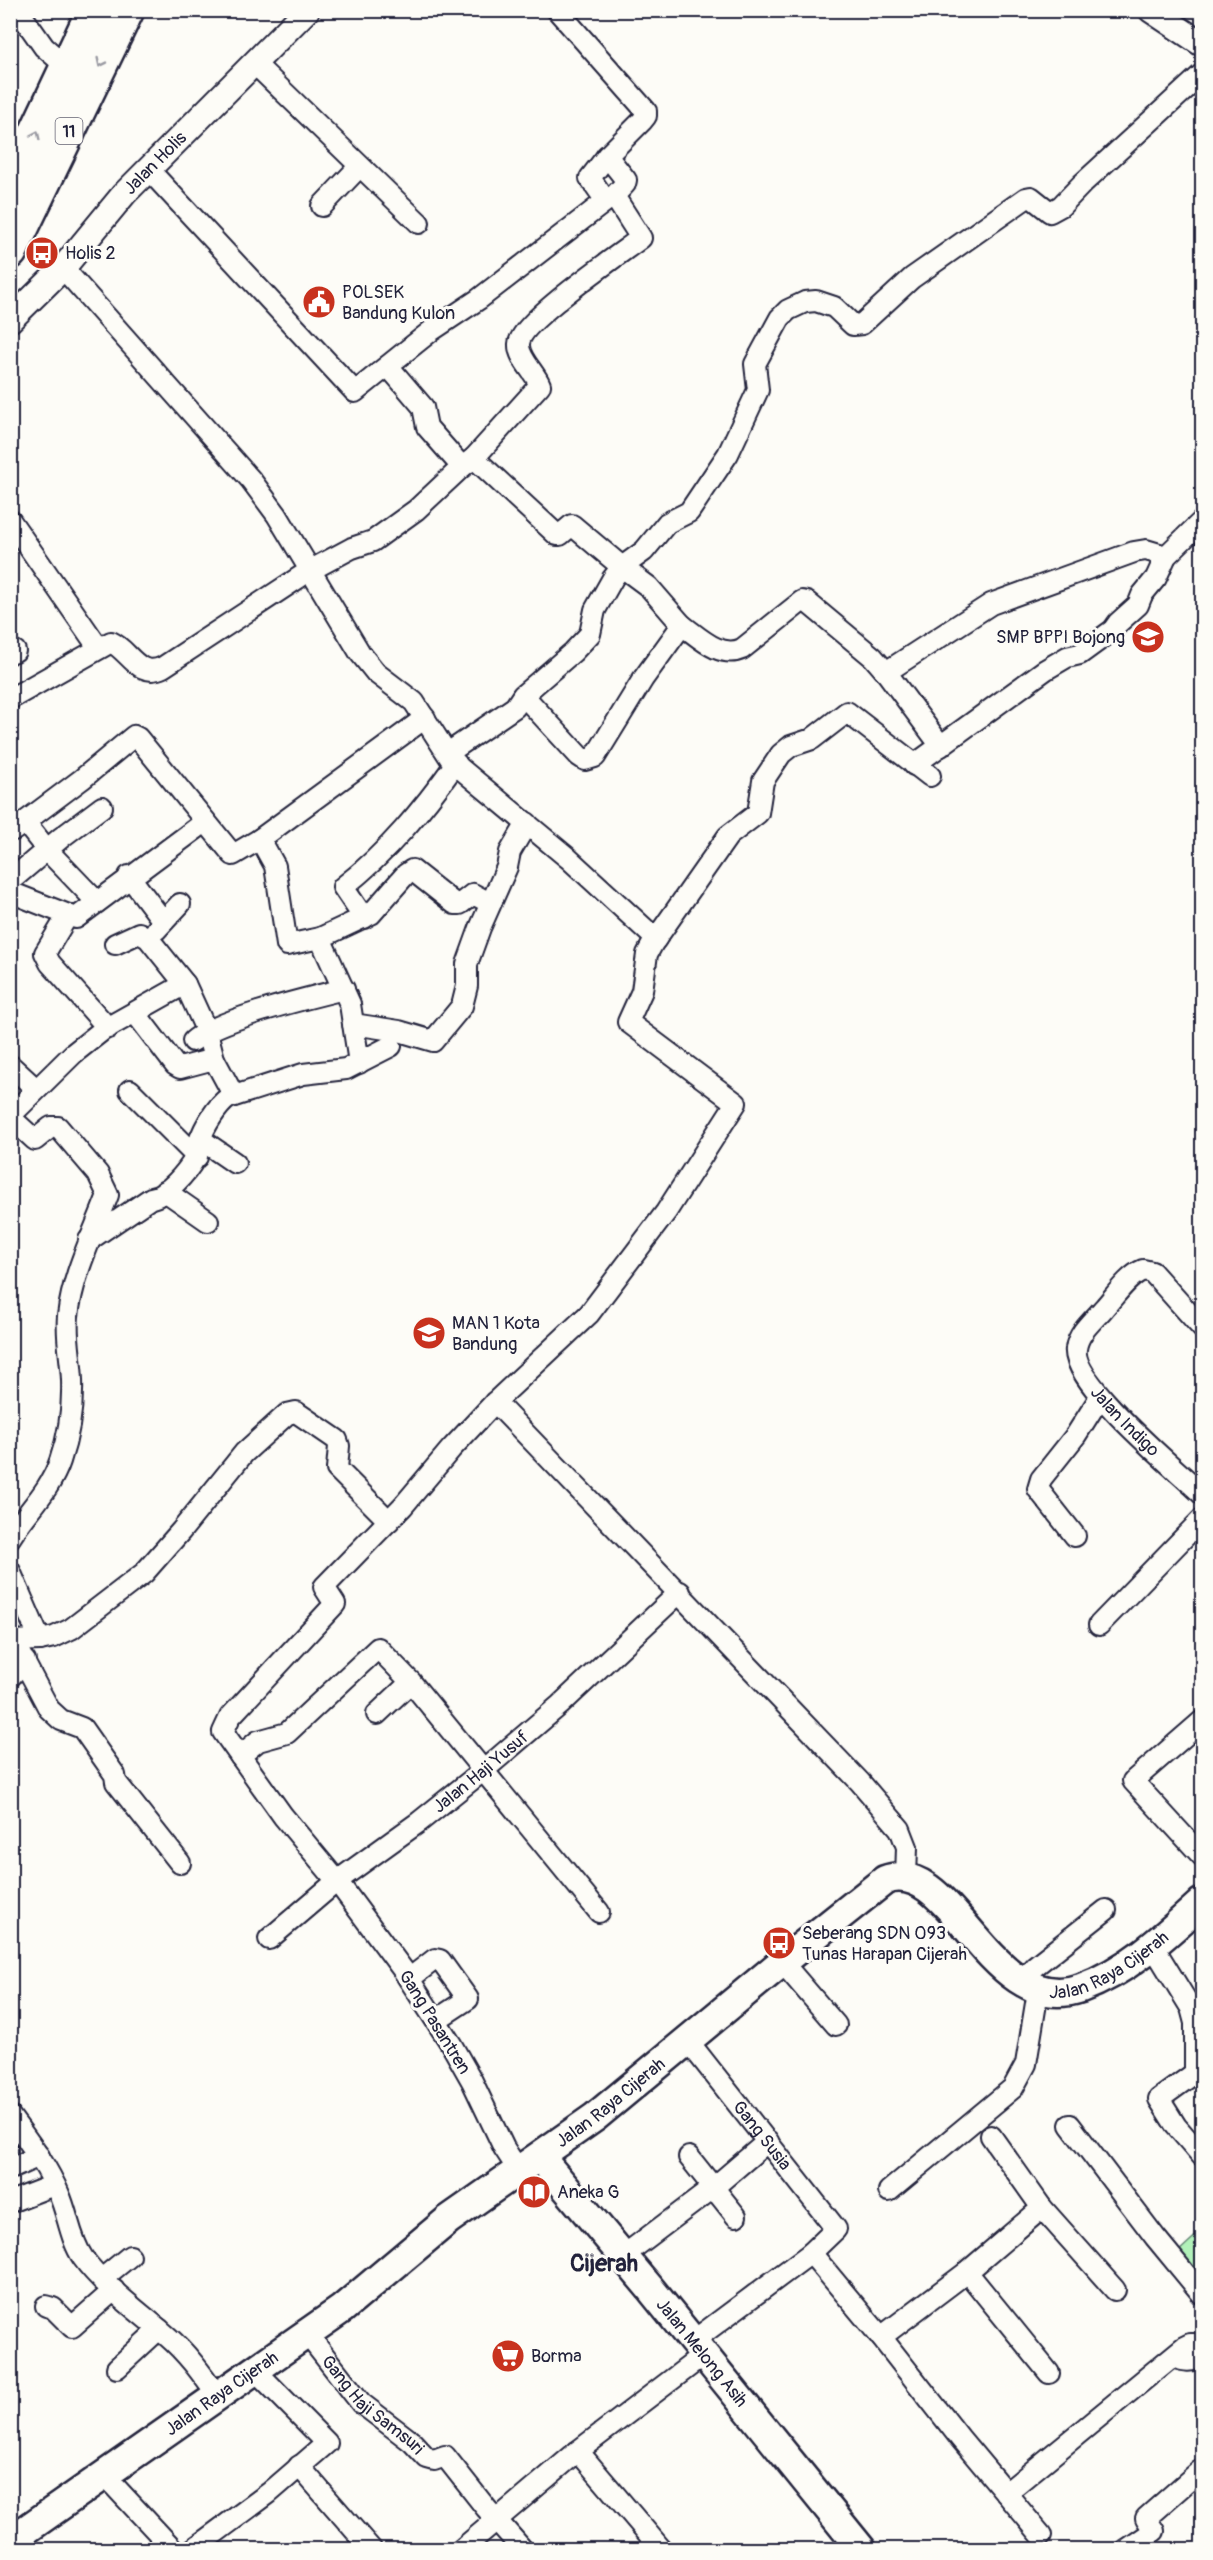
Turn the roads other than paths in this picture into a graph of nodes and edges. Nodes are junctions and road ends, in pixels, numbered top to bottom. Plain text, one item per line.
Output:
1 (18, 10) edge
2 (94, 10) edge
3 (127, 10) edge
4 (307, 10) edge
5 (557, 10) edge
6 (1151, 10) edge
7 (1203, 44) edge
8 (254, 63) junction
9 (67, 67) junction
10 (1203, 74) edge
11 (607, 156) junction
12 (358, 167) junction
13 (149, 170) junction
14 (10, 188) edge
15 (610, 198) junction
16 (322, 206) dead end
17 (419, 223) dead end
18 (10, 252) edge
19 (63, 268) junction
20 (10, 320) edge
21 (388, 366) junction
22 (468, 463) junction
23 (10, 520) edge
24 (1203, 521) edge
25 (1166, 556) junction
26 (622, 567) junction
27 (309, 571) junction
28 (682, 625) junction
29 (98, 647) junction
30 (886, 672) junction
31 (523, 695) junction
32 (10, 699) edge
33 (425, 718) junction
34 (941, 746) junction
35 (452, 758) junction
36 (102, 807) dead end
37 (205, 822) junction
38 (527, 824) junction
39 (18, 825) edge
40 (260, 839) junction
41 (47, 850) junction
42 (129, 876) junction
43 (10, 881) edge
44 (10, 892) edge
45 (97, 902) junction
46 (490, 903) junction
47 (180, 904) dead end
48 (68, 915) junction
49 (364, 918) junction
50 (164, 921) junction
51 (148, 938) junction
52 (320, 938) junction
53 (656, 939) junction
54 (115, 944) dead end
55 (184, 984) junction
56 (344, 989) junction
57 (136, 1014) junction
58 (353, 1024) junction
59 (108, 1028) junction
60 (200, 1037) junction
61 (391, 1046) dead end
62 (214, 1059) junction
63 (359, 1063) junction
64 (10, 1065) edge
65 (36, 1089) junction
66 (130, 1090) dead end
67 (234, 1096) junction
68 (10, 1116) edge
69 (198, 1148) junction
70 (235, 1163) dead end
71 (165, 1191) junction
72 (208, 1221) dead end
73 (90, 1240) junction
74 (1203, 1328) edge
75 (1100, 1397) junction
76 (495, 1402) junction
77 (1203, 1494) edge
78 (1203, 1519) edge
79 (389, 1521) junction
80 (1075, 1536) dead end
81 (10, 1538) edge
82 (10, 1571) edge
83 (680, 1592) junction
84 (1099, 1625) dead end
85 (12, 1639) edge
86 (40, 1640) junction
87 (25, 1661) junction
88 (10, 1677) edge
89 (411, 1682) junction
90 (377, 1714) dead end
91 (1203, 1721) edge
92 (240, 1756) junction
93 (484, 1770) junction
94 (1203, 1856) edge
95 (180, 1863) dead end
96 (906, 1876) junction
97 (337, 1881) junction
98 (1203, 1902) edge
99 (1106, 1910) dead end
100 (600, 1912) dead end
101 (269, 1939) dead end
102 (1153, 1946) junction
103 (782, 1962) junction
104 (409, 1978) junction
105 (1029, 1986) junction
106 (436, 2020) junction
107 (836, 2025) dead end
108 (688, 2041) junction
109 (10, 2116) edge
110 (1070, 2125) dead end
111 (991, 2136) dead end
112 (768, 2141) junction
113 (39, 2156) junction
114 (1203, 2156) edge
115 (689, 2157) dead end
116 (530, 2164) junction
117 (10, 2169) edge
118 (54, 2185) junction
119 (713, 2188) junction
120 (889, 2191) dead end
121 (10, 2202) edge
122 (1042, 2208) junction
123 (736, 2216) dead end
124 (811, 2253) junction
125 (130, 2256) dead end
126 (623, 2256) junction
127 (967, 2272) junction
128 (108, 2284) junction
129 (1115, 2290) dead end
130 (1203, 2294) edge
131 (46, 2306) dead end
132 (159, 2329) junction
133 (308, 2335) junction
134 (881, 2337) junction
135 (699, 2348) junction
136 (1172, 2357) dead end
137 (117, 2368) dead end
138 (256, 2371) junction
139 (1049, 2373) dead end
140 (217, 2396) junction
141 (578, 2451) junction
142 (299, 2466) junction
143 (1203, 2469) edge
144 (105, 2476) junction
145 (1006, 2493) junction
146 (497, 2519) junction
147 (13, 2534) edge
148 (1041, 2535) dead end
149 (174, 2550) edge
150 (192, 2550) edge
151 (372, 2550) edge
152 (461, 2550) edge
153 (523, 2550) edge
154 (662, 2550) edge
155 (862, 2550) edge
156 (1126, 2550) edge

1 - 9 street
2 - 9 highway, 11
3 -> 18 highway, 11
4 - 8 street, Jalan Holis
5 - 11 street
6 - 7 street
8 - 12 street
8 - 13 street, Jalan Holis
14 -> 9 highway, 11
10 - 26 street
11 - 15 street
11 - 15 street
12 - 16 street
12 - 17 street
13 - 19 street, Jalan Holis
13 - 21 street
15 - 21 street
15 - 22 street
19 - 20 street, Jalan Holis
19 - 27 street
21 - 22 street
22 - 26 street
22 - 27 street
23 - 29 street
24 - 25 street
25 - 30 street
25 - 34 street
26 - 28 street
26 - 31 street
27 - 29 street
27 - 33 street
28 - 30 street
28 - 31 street
29 - 32 street
30 - 34 street
31 - 35 street
33 - 35 street
33 - 40 street
34 - 53 street
35 - 38 street
35 - 49 street
36 - 41 street
37 - 39 street
37 - 40 street
37 - 42 street
38 - 46 street
38 - 53 street
39 - 41 street
40 - 52 street
41 - 43 street
41 - 45 street
42 - 45 street
42 - 50 street
44 - 48 street
45 - 48 street
46 - 49 street
46 - 58 street
47 - 50 street
48 - 59 street
49 - 52 street
50 - 51 street
51 - 54 street
51 - 55 street
52 - 56 street
53 - 76 street
55 - 57 street
55 - 60 street
56 - 58 street
56 - 60 street
57 - 59 street
57 - 62 street
58 - 63 street
59 - 65 street
60 - 62 street
61 - 63 street
62 - 67 street
63 - 67 street
64 - 65 street
65 - 68 street
66 - 69 street
67 - 69 street
68 - 73 street
69 - 70 street
69 - 71 street
71 - 72 street
71 - 73 street
73 - 81 street
74 - 75 street, Jalan Indigo
75 - 77 street, Jalan Indigo
75 - 80 street
76 - 79 street
76 - 83 street
78 - 84 street
79 - 86 street
79 - 92 street, Gang Pasantren
82 - 86 street
83 - 93 street, Jalan Haji Yusuf
83 - 96 street
85 - 86 street
85 - 87 street
87 - 88 street
87 - 95 street
89 - 90 street
89 - 92 street
89 - 93 street
91 - 94 street
92 - 97 street, Gang Pasantren
93 - 97 street, Jalan Haji Yusuf
93 - 100 street
96 - 103 main road, Jalan Raya Cijerah
96 - 105 main road, Jalan Raya Cijerah
97 - 101 street, Jalan Haji Yusuf
97 - 104 street, Gang Pasantren
98 - 102 main road, Jalan Raya Cijerah
99 - 105 street
102 - 105 main road, Jalan Raya Cijerah
102 - 114 street
103 - 107 street
103 - 108 main road, Jalan Raya Cijerah
104 - 106 street, Gang Pasantren
104 - 106 street
105 - 120 street
106 - 116 street, Gang Pasantren
108 - 112 street, Gang Susia
108 - 116 main road, Jalan Raya Cijerah
109 - 113 street
110 - 130 street
111 - 122 street
112 - 119 street
112 - 124 street, Gang Susia
113 - 117 street
113 - 118 street
115 - 119 street
116 - 126 main road, Jalan Melong Asih
116 - 133 main road, Jalan Raya Cijerah
118 - 121 street
118 - 128 street
119 - 123 street
119 - 126 street
122 - 127 street
122 - 129 street
124 - 134 street
124 - 135 street
125 - 128 street
126 - 135 main road, Jalan Melong Asih
127 - 134 street
127 - 139 street
128 - 131 street
128 - 132 street
132 - 137 street
132 - 140 street
133 - 138 main road, Jalan Raya Cijerah
133 - 146 street, Gang Haji Samsuri
134 - 145 street
135 - 141 street
135 - 155 main road, Jalan Melong Asih
136 - 145 street
138 - 140 main road, Jalan Raya Cijerah
138 - 142 street
140 - 144 main road, Jalan Raya Cijerah
141 - 146 street
141 - 154 street
142 - 150 street
142 - 151 street
143 - 156 street
144 - 147 main road, Jalan Raya Cijerah
144 - 149 street
145 - 148 street
146 - 152 street
146 - 153 street

